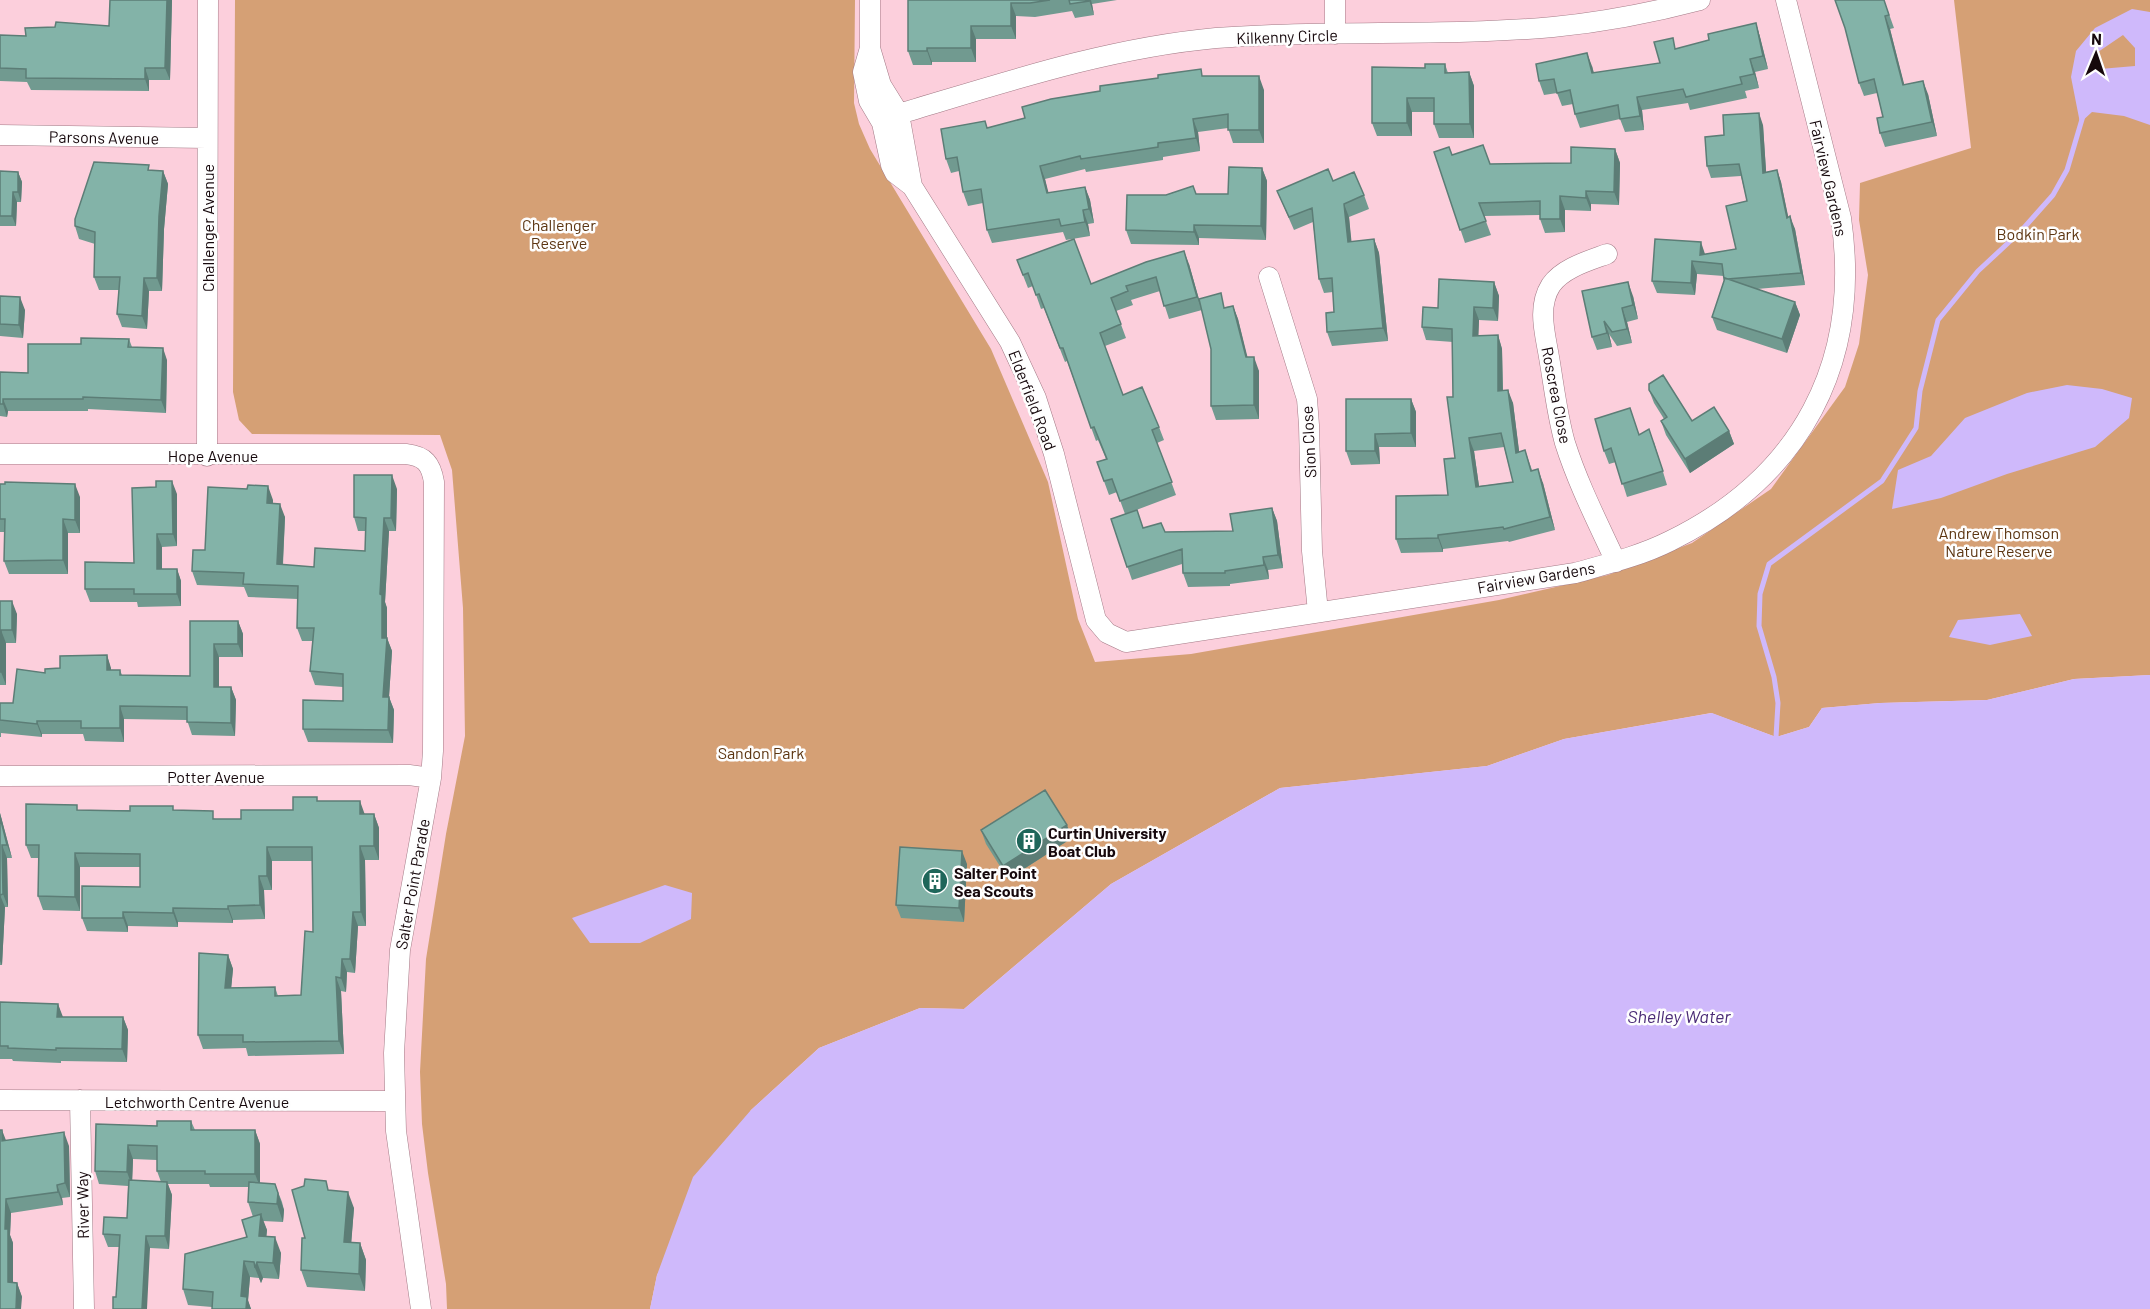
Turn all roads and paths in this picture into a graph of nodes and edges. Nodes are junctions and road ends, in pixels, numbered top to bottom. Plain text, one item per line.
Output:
1 (208, 0) edge
2 (870, 0) edge
3 (1335, 0) edge
4 (1700, 0) edge
5 (1786, 0) edge
6 (1612, 10) edge
7 (1335, 34) junction
8 (890, 119) junction
9 (0, 135) edge
10 (207, 138) junction
11 (1606, 254) dead end
12 (1269, 277) dead end
13 (0, 454) edge
14 (207, 456) junction
15 (426, 460) joint
16 (1616, 562) junction
17 (1318, 612) junction
18 (1107, 633) joint
19 (0, 776) edge
20 (431, 778) junction
21 (0, 1100) edge
22 (80, 1100) junction
23 (395, 1101) junction
24 (84, 1309) edge
25 (421, 1309) edge

1 - 10 street, Challenger Avenue
2 - 8 street, Elderfield Road
3 - 7 street
4 - 6 street, Kilkenny Circle
5 - 16 street, Fairview Gardens
6 - 7 street, Kilkenny Circle
7 - 8 street, Kilkenny Circle
8 - 18 street, Elderfield Road
9 - 10 street, Parsons Avenue
10 - 14 street, Challenger Avenue
11 - 16 street, Roscrea Close
12 - 17 street, Sion Close
13 - 14 street, Hope Avenue
14 - 15 street, Hope Avenue
15 - 20 street, Salter Point Parade
16 - 17 street, Fairview Gardens
17 - 18 street, Fairview Gardens
19 - 20 street, Potter Avenue
20 - 23 street, Salter Point Parade
21 - 22 street, Letchworth Centre Avenue
22 - 23 street, Letchworth Centre Avenue
22 - 24 street, River Way
23 - 25 street, Salter Point Parade

